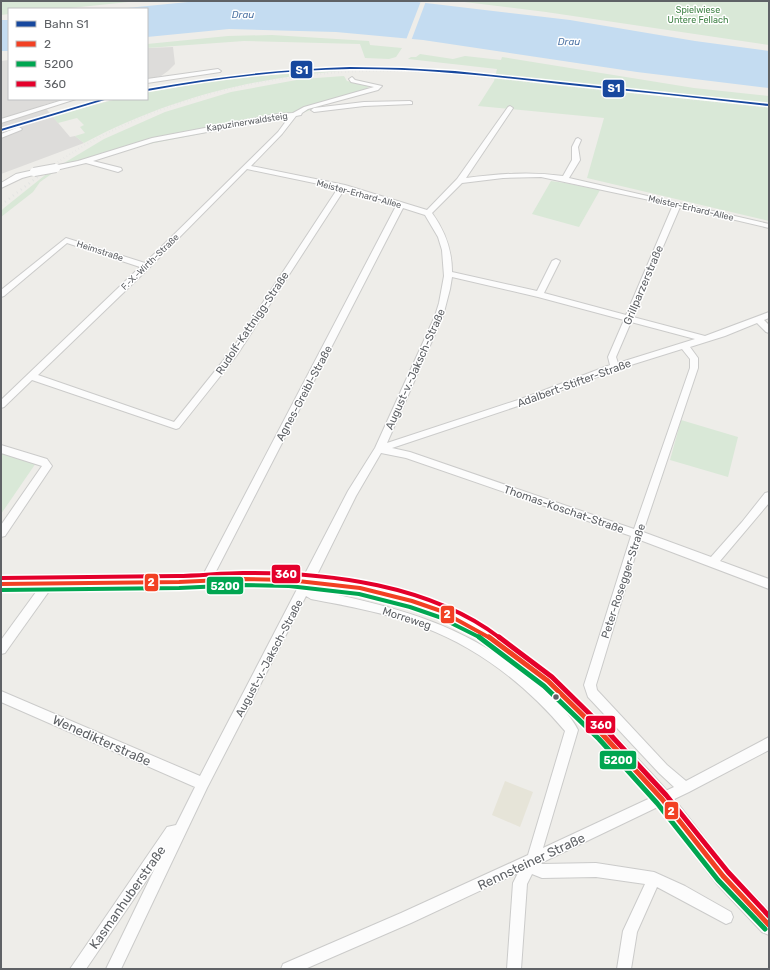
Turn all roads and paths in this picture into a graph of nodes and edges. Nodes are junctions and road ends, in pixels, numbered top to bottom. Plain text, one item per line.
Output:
1 (218, 71) dead end
2 (352, 79) dead end
3 (148, 82) edge
4 (69, 100) edge
5 (410, 103) dead end
6 (510, 108) dead end
7 (294, 115) junction
8 (1, 121) edge
9 (19, 129) dead end
10 (1, 136) edge
11 (578, 140) dead end
12 (87, 161) junction
13 (246, 167) junction
14 (118, 170) dead end
15 (565, 179) junction
16 (460, 181) junction
17 (1, 186) edge
18 (342, 187) junction
19 (401, 204) junction
20 (677, 204) junction
21 (428, 213) junction
22 (769, 226) edge
23 (556, 261) dead end
24 (146, 266) junction
25 (449, 274) junction
26 (1, 294) edge
27 (539, 294) junction
28 (769, 315) edge
29 (629, 318) junction
30 (758, 319) junction
31 (769, 330) edge
32 (704, 339) junction
33 (683, 345) junction
34 (615, 367) junction
35 (30, 376) junction
36 (1, 405) edge
37 (1, 449) edge
38 (379, 449) junction
39 (769, 496) edge
40 (1, 533) edge
41 (637, 534) junction
42 (712, 563) junction
43 (206, 580) junction
44 (1, 584) edge
45 (48, 584) junction
46 (769, 584) edge
47 (306, 585) junction
48 (1, 649) edge
49 (1, 696) edge
50 (769, 742) edge
51 (203, 784) junction
52 (685, 788) junction
53 (662, 800) junction
54 (180, 831) junction
55 (533, 860) junction
56 (654, 879) junction
57 (726, 917) dead end
58 (769, 925) edge
59 (77, 969) edge
60 (113, 969) edge
61 (289, 969) edge
62 (514, 969) edge
63 (624, 969) edge

1 - 3 street
2 - 7 street
4 - 8 street
5 - 7 street, Kapuzinerwaldsteig
6 - 16 street
7 - 12 street, Kapuzinerwaldsteig
7 - 13 street, F.-X.-Wirth-Straße
9 - 10 street
11 - 15 street
12 - 14 street
12 - 17 street, Kapuzinerwaldsteig, bridge
13 - 18 street, Meister-Erhard-Allee
13 - 24 street, F.-X.-Wirth-Straße
15 - 16 street, Meister-Erhard-Allee
15 - 20 street, Meister-Erhard-Allee
16 - 21 street
18 - 19 street, Meister-Erhard-Allee
18 - 35 street, Rudolf-Kattnigg-Straße
19 - 21 street, Meister-Erhard-Allee
19 - 43 street, Agnes-Greibl-Straße
20 - 22 street, Meister-Erhard-Allee
20 - 29 street, Grillparzerstraße
21 - 25 street, August-v.-Jaksch-Straße
23 - 27 street
24 - 26 street, Heimstraße
24 - 35 street, F.-X.-Wirth-Straße
25 - 27 street
25 - 38 street, August-v.-Jaksch-Straße
27 - 29 street
28 - 30 street, Adalbert-Stifter-Straße
29 - 32 street
29 - 34 street, Grillparzerstraße
30 - 31 street
30 - 32 street, Adalbert-Stifter-Straße
32 - 33 street, Adalbert-Stifter-Straße
33 - 34 street, Adalbert-Stifter-Straße
33 - 41 street, Peter-Rosegger-Straße
34 - 38 street, Adalbert-Stifter-Straße
35 - 36 street, F.-X.-Wirth-Straße
37 - 40 street
38 - 41 street, Thomas-Koschat-Straße
38 - 47 street, August-v.-Jaksch-Straße
39 - 42 street
41 - 42 street, Thomas-Koschat-Straße
41 - 52 street, Peter-Rosegger-Straße
42 - 46 street, Thomas-Koschat-Straße
43 - 45 main road
43 - 47 main road
44 - 45 main road
45 - 48 street
47 - 51 street, August-v.-Jaksch-Straße
47 - 53 main road
47 - 55 street, Morreweg
49 - 51 street, Wenedikterstraße
50 - 52 street, Rennsteiner Straße
51 - 54 street, August-v.-Jaksch-Straße
52 - 53 street, Rennsteiner Straße
53 - 55 street, Rennsteiner Straße
53 - 58 main road
54 - 59 street, Kasmanhuberstraße
54 - 60 street, August-v.-Jaksch-Straße
55 - 56 street
55 - 61 street, Rennsteiner Straße
55 - 62 street
56 - 57 street
56 - 63 street

